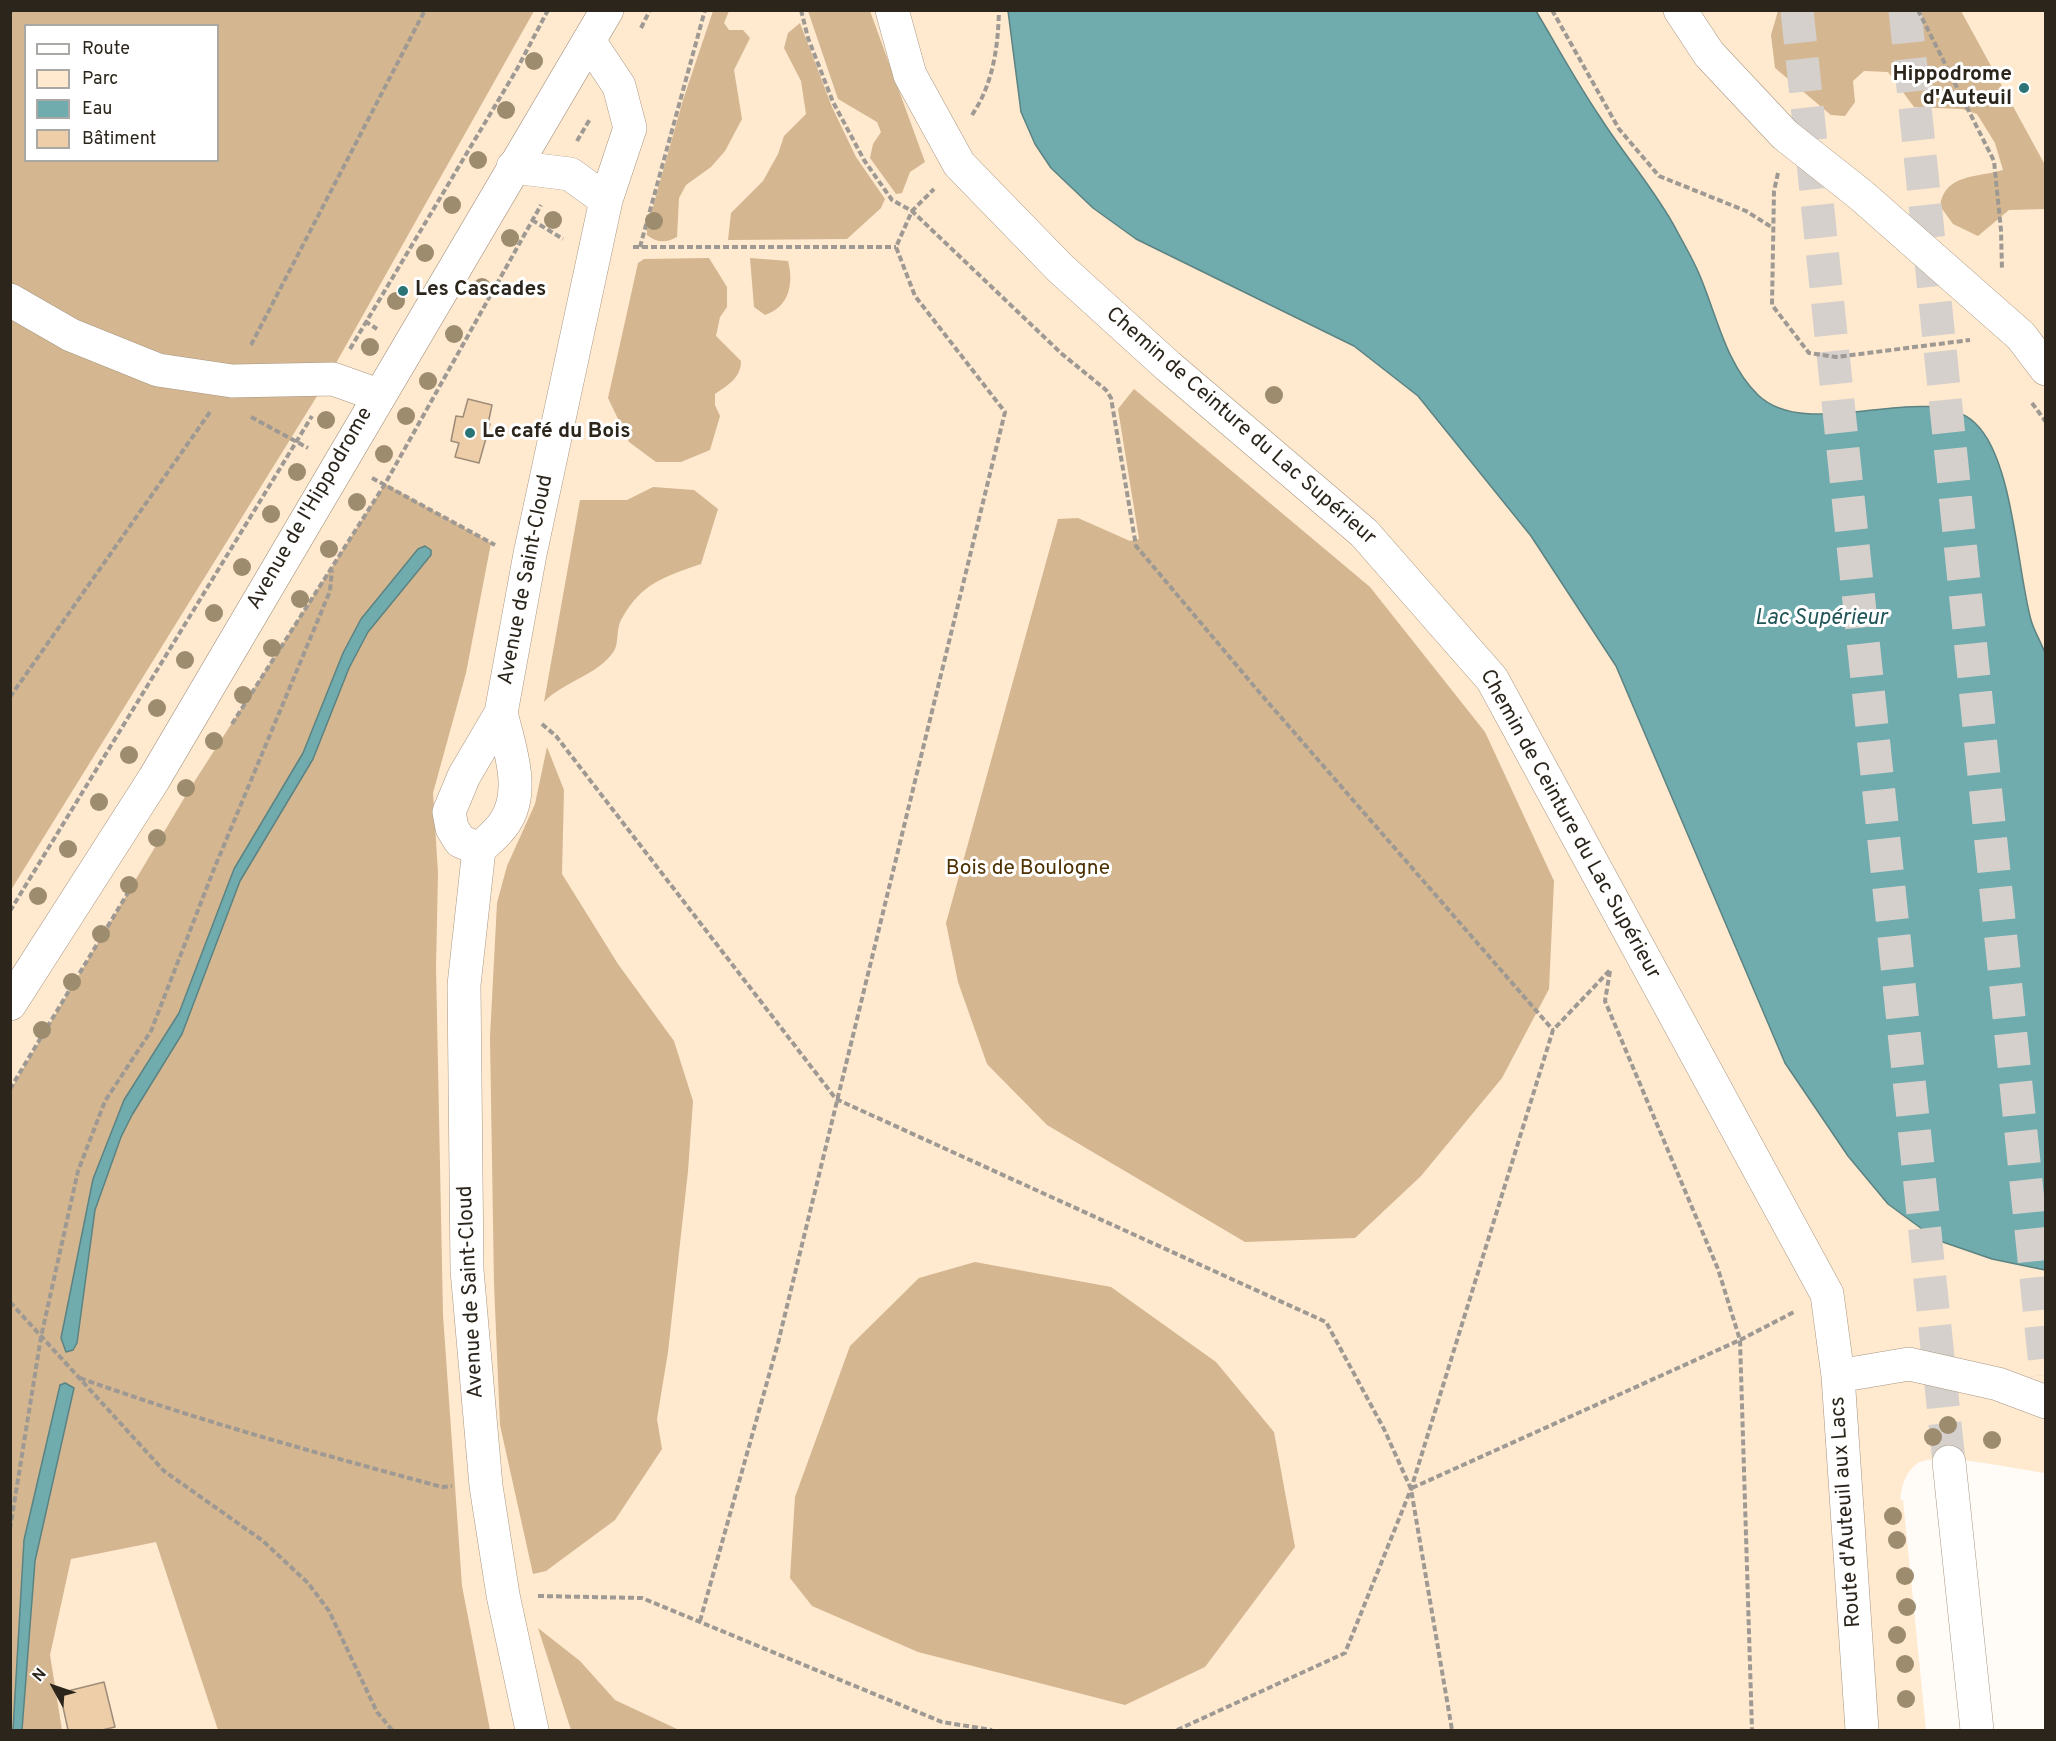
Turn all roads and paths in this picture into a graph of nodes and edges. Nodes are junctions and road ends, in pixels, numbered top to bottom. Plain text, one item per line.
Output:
1 (425, 10) edge
2 (548, 10) edge
3 (607, 10) edge
4 (705, 10) edge
5 (801, 10) edge
6 (892, 10) edge
7 (999, 10) edge
8 (1552, 10) edge
9 (1680, 10) edge
10 (1918, 10) edge
11 (589, 41) junction
12 (1785, 135) junction
13 (954, 157) junction
14 (513, 167) junction
15 (606, 200) junction
16 (912, 211) junction
17 (532, 220) dead end
18 (1773, 229) junction
19 (596, 247) junction
20 (640, 248) junction
21 (896, 248) junction
22 (10, 300) edge
23 (2000, 318) junction
24 (366, 321) junction
25 (380, 331) dead end
26 (1971, 340) junction
27 (1978, 348) dead end
28 (333, 379) junction
29 (232, 381) junction
30 (2036, 382) edge
31 (378, 395) junction
32 (249, 416) dead end
33 (2046, 422) edge
34 (297, 443) junction
35 (367, 476) dead end
36 (385, 484) junction
37 (530, 554) junction
38 (10, 697) edge
39 (503, 703) junction
40 (479, 849) junction
41 (10, 911) edge
42 (1636, 942) junction
43 (1610, 970) junction
44 (10, 1004) edge
45 (1553, 1030) junction
46 (836, 1099) junction
47 (1827, 1294) junction
48 (10, 1302) edge
49 (41, 1336) junction
50 (1740, 1340) junction
51 (1838, 1376) junction
52 (77, 1377) junction
53 (2046, 1402) edge
54 (1949, 1462) tunnel mouth
55 (486, 1486) junction
56 (1411, 1489) junction
57 (10, 1529) edge
58 (503, 1595) junction
59 (700, 1621) junction
60 (392, 1731) edge
61 (532, 1731) edge
62 (992, 1731) edge
63 (1177, 1731) edge
64 (1452, 1731) edge
65 (1752, 1731) edge
66 (1862, 1731) edge
67 (1977, 1731) edge

1 - 29 path
2 - 24 path
3 - 11 main road, Avenue de l'Hippodrome
4 - 20 path
5 - 16 path
6 - 13 main road, Chemin de Ceinture du Lac Supérieur
7 - 13 path
8 - 18 path
9 - 12 main road
10 - 23 path
11 - 14 main road, Avenue de l'Hippodrome
11 - 15 main road, Avenue de Saint-Cloud
12 - 18 path
12 - 23 main road
13 - 16 path
13 - 42 main road, Chemin de Ceinture du Lac Supérieur
14 - 15 main road
14 - 31 main road, Avenue de l'Hippodrome
15 - 19 main road, Avenue de Saint-Cloud
16 - 21 path
16 - 45 path
17 - 36 path
18 - 26 path
19 - 20 path
19 - 37 main road, Avenue de Saint-Cloud
20 - 21 path
21 - 46 path
22 - 29 main road
23 - 26 path
23 - 30 main road
24 - 25 path
24 - 28 path
26 - 27 path
28 - 29 main road
28 - 31 main road
28 - 34 path
29 - 38 path
30 - 33 path
31 - 44 main road, Avenue de l'Hippodrome
32 - 34 path
34 - 41 path
35 - 36 path
36 - 37 path
36 - 49 path
37 - 39 main road, Avenue de Saint-Cloud
39 - 40 main road, Avenue de Saint-Cloud
39 - 40 main road, Avenue de Saint-Cloud
39 - 46 path
40 - 55 main road, Avenue de Saint-Cloud
42 - 43 path
42 - 47 main road, Chemin de Ceinture du Lac Supérieur
43 - 45 path
43 - 50 path
45 - 56 path
46 - 56 path
46 - 59 path
47 - 50 path
47 - 51 main road, Route d'Auteuil aux Lacs
48 - 49 path
49 - 52 path
49 - 57 path
50 - 56 path
50 - 65 path
51 - 53 main road
51 - 66 main road, Route d'Auteuil aux Lacs
52 - 55 path
52 - 60 path
54 - 67 main road
55 - 58 main road, Avenue de Saint-Cloud
56 - 63 path
56 - 64 path
58 - 59 path
58 - 61 main road, Avenue de Saint-Cloud
59 - 62 path

